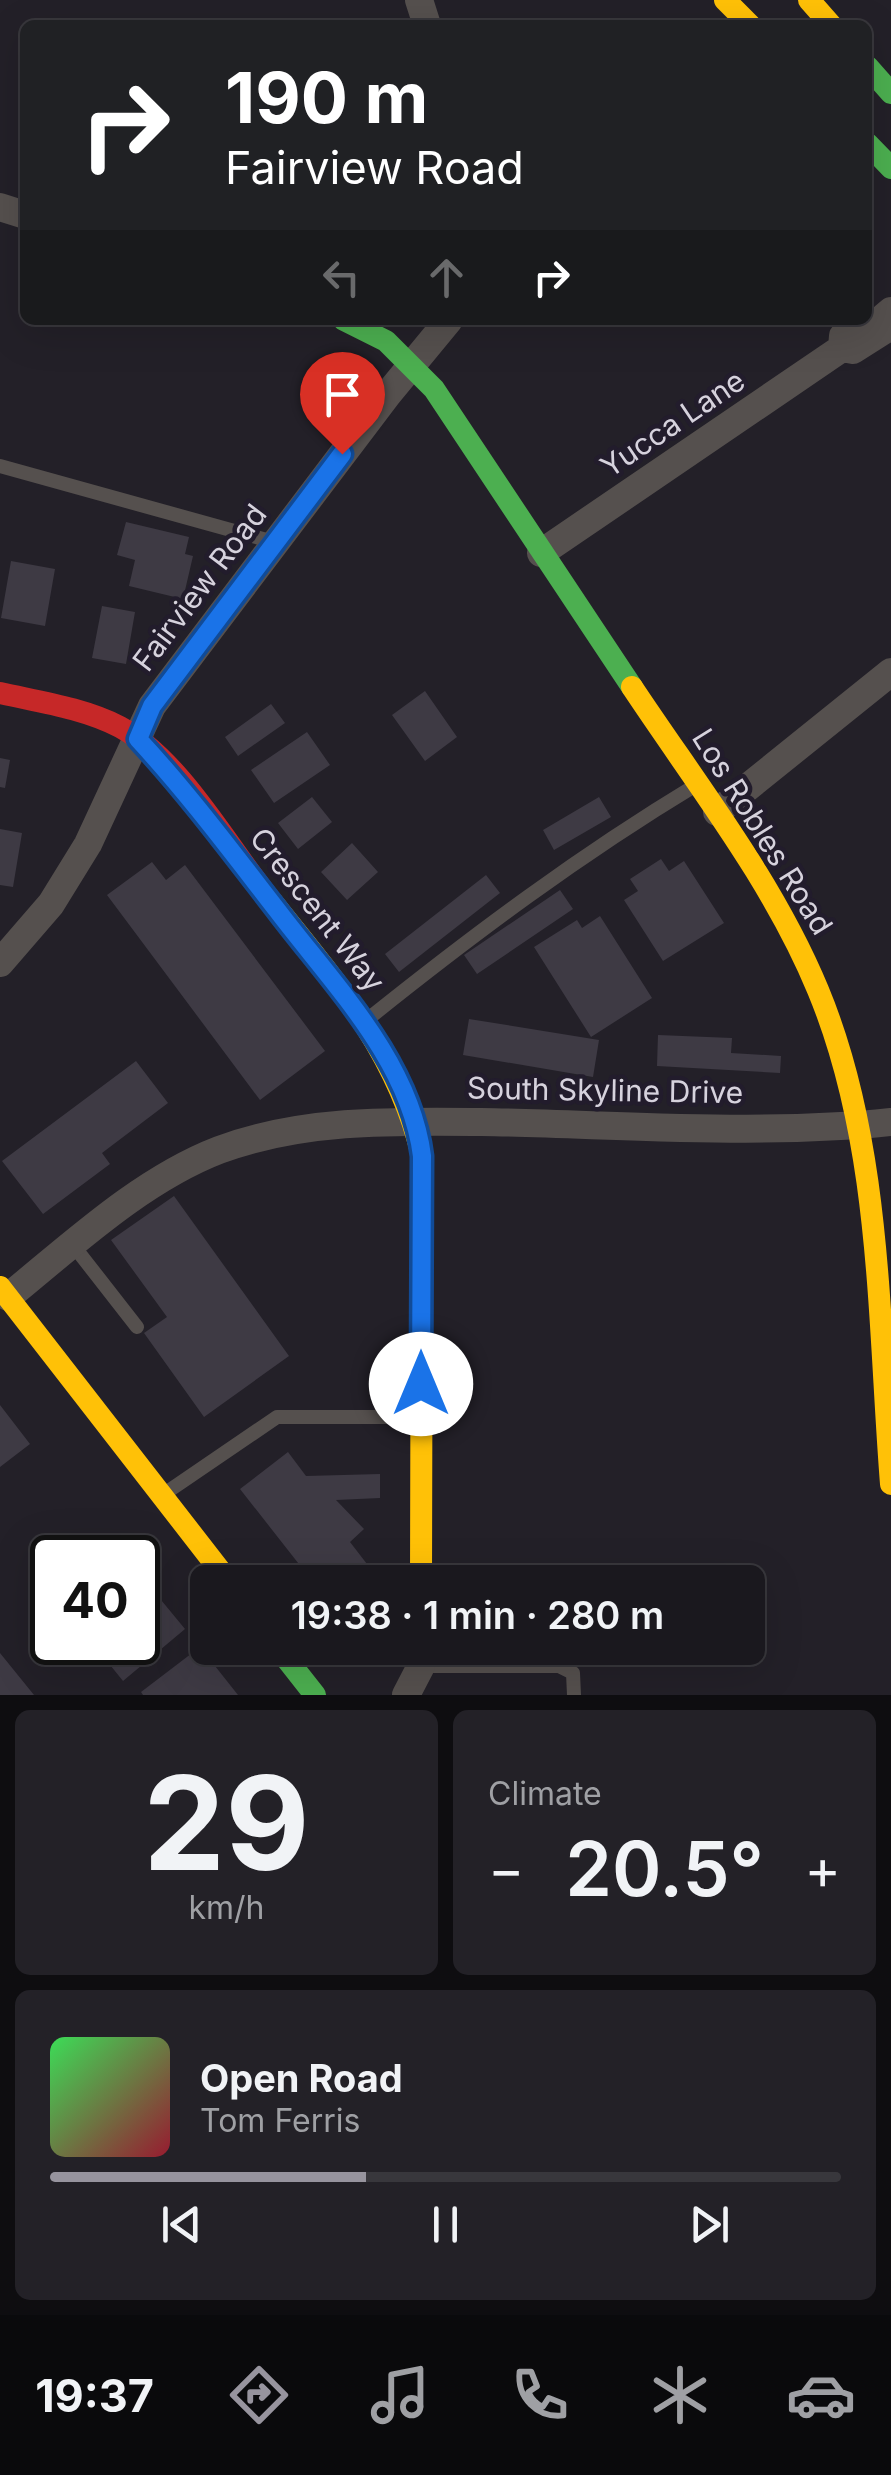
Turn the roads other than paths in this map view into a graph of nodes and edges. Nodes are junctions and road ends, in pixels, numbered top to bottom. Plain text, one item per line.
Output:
1 (725, 0) edge
2 (809, 0) edge
3 (745, 20) edge
4 (827, 20) edge
5 (872, 72) edge
6 (891, 94) edge
7 (872, 148) edge
8 (891, 168) edge
9 (876, 316) edge
10 (354, 325) edge
11 (445, 325) edge
12 (414, 368) junction
13 (0, 466) edge
14 (274, 542) junction
15 (542, 553) junction
16 (891, 672) edge
17 (0, 692) edge
18 (138, 739) junction
19 (697, 785) junction
20 (716, 812) junction
21 (0, 963) edge
22 (363, 1023) junction
23 (418, 1122) junction
24 (891, 1122) edge
25 (857, 1126) junction
26 (72, 1245) junction
27 (3, 1296) edge
28 (137, 1327) dead end
29 (421, 1418) junction
30 (891, 1484) edge
31 (162, 1495) junction
32 (216, 1565) edge
33 (421, 1565) edge
34 (291, 1665) edge
35 (417, 1665) edge
36 (544, 1665) edge
37 (315, 1695) edge
38 (406, 1695) edge
39 (574, 1695) edge

1 - 3 main road
2 - 4 main road
5 - 6 main road
7 - 8 main road
9 - 15 street, Yucca Lane
10 - 12 main road, Los Robles Road
11 - 12 street, Fairview Road
12 - 14 street, Fairview Road
12 - 15 main road, Los Robles Road
13 - 14 lane
14 - 18 street, Fairview Road
15 - 19 main road, Los Robles Road
16 - 20 street
17 - 18 main road, Crescent Way
18 - 21 street, Fairview Road
18 - 22 main road, Crescent Way
19 - 20 main road, Los Robles Road
19 - 22 lane
20 - 25 main road, Los Robles Road
22 - 23 main road, Crescent Way
23 - 25 street, South Skyline Drive
23 - 26 street, South Skyline Drive
23 - 29 main road, Crescent Way
24 - 25 street, South Skyline Drive
25 - 30 main road, Los Robles Road
26 - 27 street, South Skyline Drive
26 - 28 lane
27 - 31 main road
29 - 31 lane
29 - 33 main road, Crescent Way
31 - 32 main road
34 - 37 main road
35 - 38 street
36 - 39 lane

